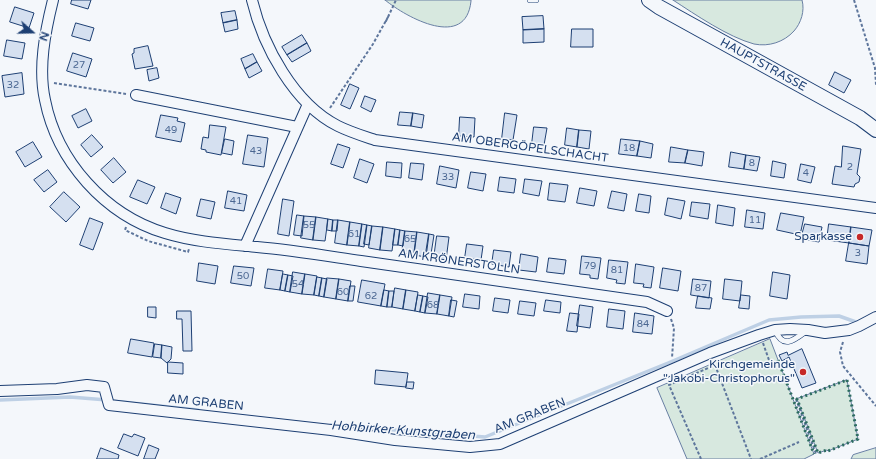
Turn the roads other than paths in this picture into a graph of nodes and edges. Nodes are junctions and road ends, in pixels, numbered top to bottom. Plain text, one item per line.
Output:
1 (53, 0) edge
2 (252, 0) edge
3 (530, 0) edge
4 (536, 0) edge
5 (649, 0) edge
6 (136, 95) road end
7 (308, 104) junction
8 (297, 127) junction
9 (876, 130) edge
10 (876, 208) edge
11 (245, 246) junction
12 (667, 311) road end
13 (876, 317) edge
14 (0, 391) edge

1 - 11 street, AM KRÖNERSTOLLN
2 - 7 street, AM OBERGÖPELSCHACHT
3 - 4 lane
5 - 9 street, HAUPTSTRASSE
6 - 8 street
7 - 8 street
7 - 10 street, AM OBERGÖPELSCHACHT
8 - 11 street
11 - 12 street, AM KRÖNERSTOLLN
13 - 14 street, AM GRABEN

